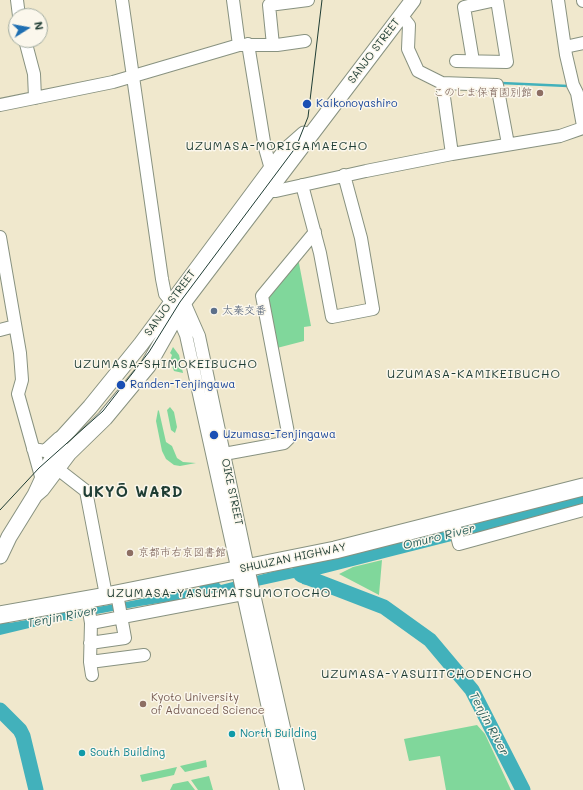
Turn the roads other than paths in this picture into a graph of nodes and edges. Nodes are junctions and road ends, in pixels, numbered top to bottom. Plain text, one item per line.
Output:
1 (122, 0) edge
2 (234, 0) edge
3 (308, 0) edge
4 (413, 0) edge
5 (496, 0) edge
6 (558, 0) edge
7 (401, 15) junction
8 (305, 41) dead end
9 (583, 44) edge
10 (244, 45) junction
11 (273, 45) junction
12 (565, 47) junction
13 (27, 48) edge
14 (456, 61) dead end
15 (473, 61) junction
16 (131, 76) junction
17 (442, 83) junction
18 (35, 98) junction
19 (0, 105) edge
20 (583, 127) edge
21 (508, 144) junction
22 (452, 154) junction
23 (275, 173) junction
24 (344, 176) junction
25 (302, 185) junction
26 (269, 190) junction
27 (254, 192) junction
28 (315, 232) junction
29 (0, 237) edge
30 (177, 306) junction
31 (15, 326) junction
32 (0, 330) edge
33 (66, 432) junction
34 (32, 449) junction
35 (224, 454) junction
36 (53, 465) junction
37 (42, 480) junction
38 (583, 480) edge
39 (583, 487) edge
40 (35, 495) junction
41 (583, 510) edge
42 (454, 522) junction
43 (0, 556) edge
44 (243, 569) junction
45 (246, 592) junction
46 (113, 594) junction
47 (87, 600) junction
48 (0, 606) edge
49 (0, 615) edge
50 (121, 616) junction
51 (91, 621) junction
52 (90, 643) junction
53 (144, 655) dead end
54 (90, 662) junction
55 (92, 675) dead end
56 (286, 790) edge
57 (298, 790) edge

1 - 16 street
2 - 10 street
3 - 11 street
4 - 7 main road, SANJO STREET
5 - 15 street
5 - 15 street
6 - 12 street
7 - 17 street
7 - 23 main road, SANJO STREET
8 - 11 street
9 - 12 street
10 - 11 street
10 - 16 street
10 - 23 street
12 - 20 street
13 - 18 street
14 - 15 street
16 - 18 street
16 - 30 street
17 - 21 street
17 - 22 street
18 - 19 street
20 - 21 street
21 - 22 street
22 - 24 street
23 - 26 main road, SANJO STREET
23 - 27 main road, SANJO STREET
24 - 25 street
24 - 28 street
25 - 26 street
25 - 28 street
26 - 27 street
26 - 30 main road, SANJO STREET
27 - 30 main road, SANJO STREET
28 - 35 street
29 - 31 street
30 - 33 main road, SANJO STREET
30 - 35 street, OIKE STREET
30 - 36 main road, SANJO STREET
30 - 44 street, OIKE STREET
31 - 32 street
31 - 34 street
33 - 34 street
33 - 36 main road, SANJO STREET
34 - 36 street
34 - 37 street
35 - 44 street, OIKE STREET
36 - 37 main road, SANJO STREET
36 - 40 main road, SANJO STREET
36 - 46 street
37 - 40 main road, SANJO STREET
38 - 44 highway, SHUUZAN HIGHWAY
39 - 42 highway, SHUUZAN HIGHWAY
40 - 43 main road, SANJO STREET
41 - 42 street
42 - 44 highway, SHUUZAN HIGHWAY
44 - 45 street, OIKE STREET
44 - 46 highway, SHUUZAN HIGHWAY
45 - 50 street
45 - 56 street, OIKE STREET
45 - 57 street, OIKE STREET
46 - 47 highway, SHUUZAN HIGHWAY
46 - 48 highway, SHUUZAN HIGHWAY
46 - 50 street
47 - 49 highway, SHUUZAN HIGHWAY
47 - 51 street
50 - 51 street
50 - 52 street
51 - 52 street
52 - 54 street
53 - 54 street
54 - 55 street

